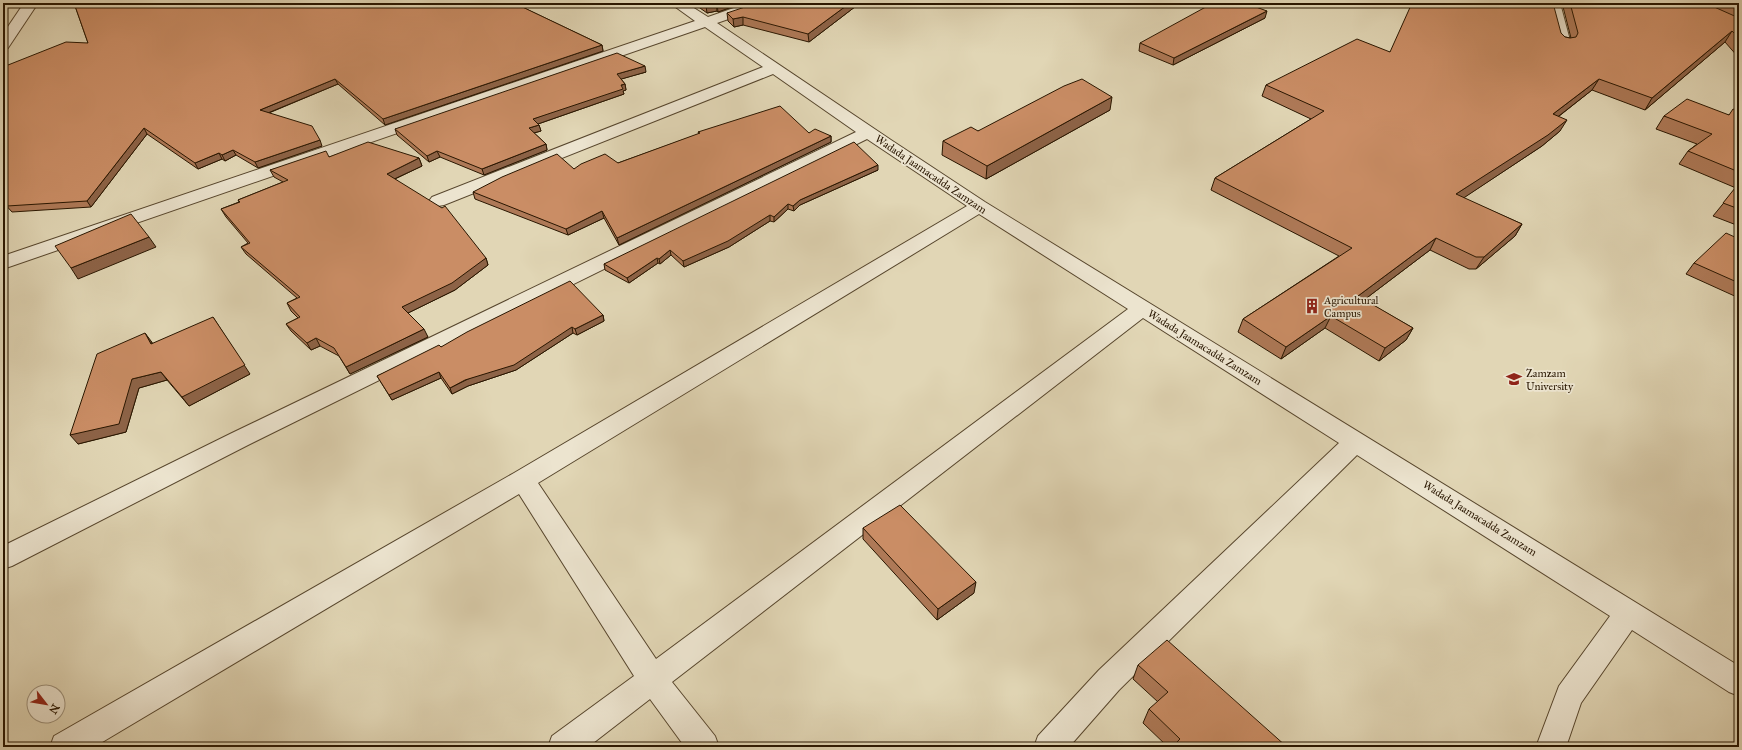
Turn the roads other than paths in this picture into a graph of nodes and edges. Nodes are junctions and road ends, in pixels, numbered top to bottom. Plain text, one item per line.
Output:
1 (31, 3) edge
2 (676, 3) edge
3 (761, 3) edge
4 (1554, 3) edge
5 (707, 22) junction
6 (3, 44) edge
7 (1564, 44) edge
8 (774, 68) junction
9 (868, 132) junction
10 (438, 201) dead end
11 (979, 206) junction
12 (3, 262) edge
13 (1143, 308) junction
14 (1356, 441) junction
15 (523, 480) junction
16 (3, 558) edge
17 (1630, 612) junction
18 (652, 679) junction
19 (1739, 682) edge
20 (65, 747) edge
21 (563, 747) edge
22 (704, 747) edge
23 (1049, 747) edge
24 (1551, 747) edge

1 - 6 street
2 - 5 street, Wadada Jaamacadda Zamzam
3 - 5 street
4 - 7 street
5 - 8 street, Wadada Jaamacadda Zamzam
5 - 12 street
8 - 9 street, Wadada Jaamacadda Zamzam
8 - 10 street
9 - 11 street, Wadada Jaamacadda Zamzam
9 - 16 street
11 - 13 street, Wadada Jaamacadda Zamzam
11 - 15 street
13 - 14 street, Wadada Jaamacadda Zamzam
13 - 18 street
14 - 17 street, Wadada Jaamacadda Zamzam
14 - 23 street
15 - 18 street
15 - 20 street
17 - 19 street, Wadada Jaamacadda Zamzam
17 - 24 street
18 - 21 street
18 - 22 street

